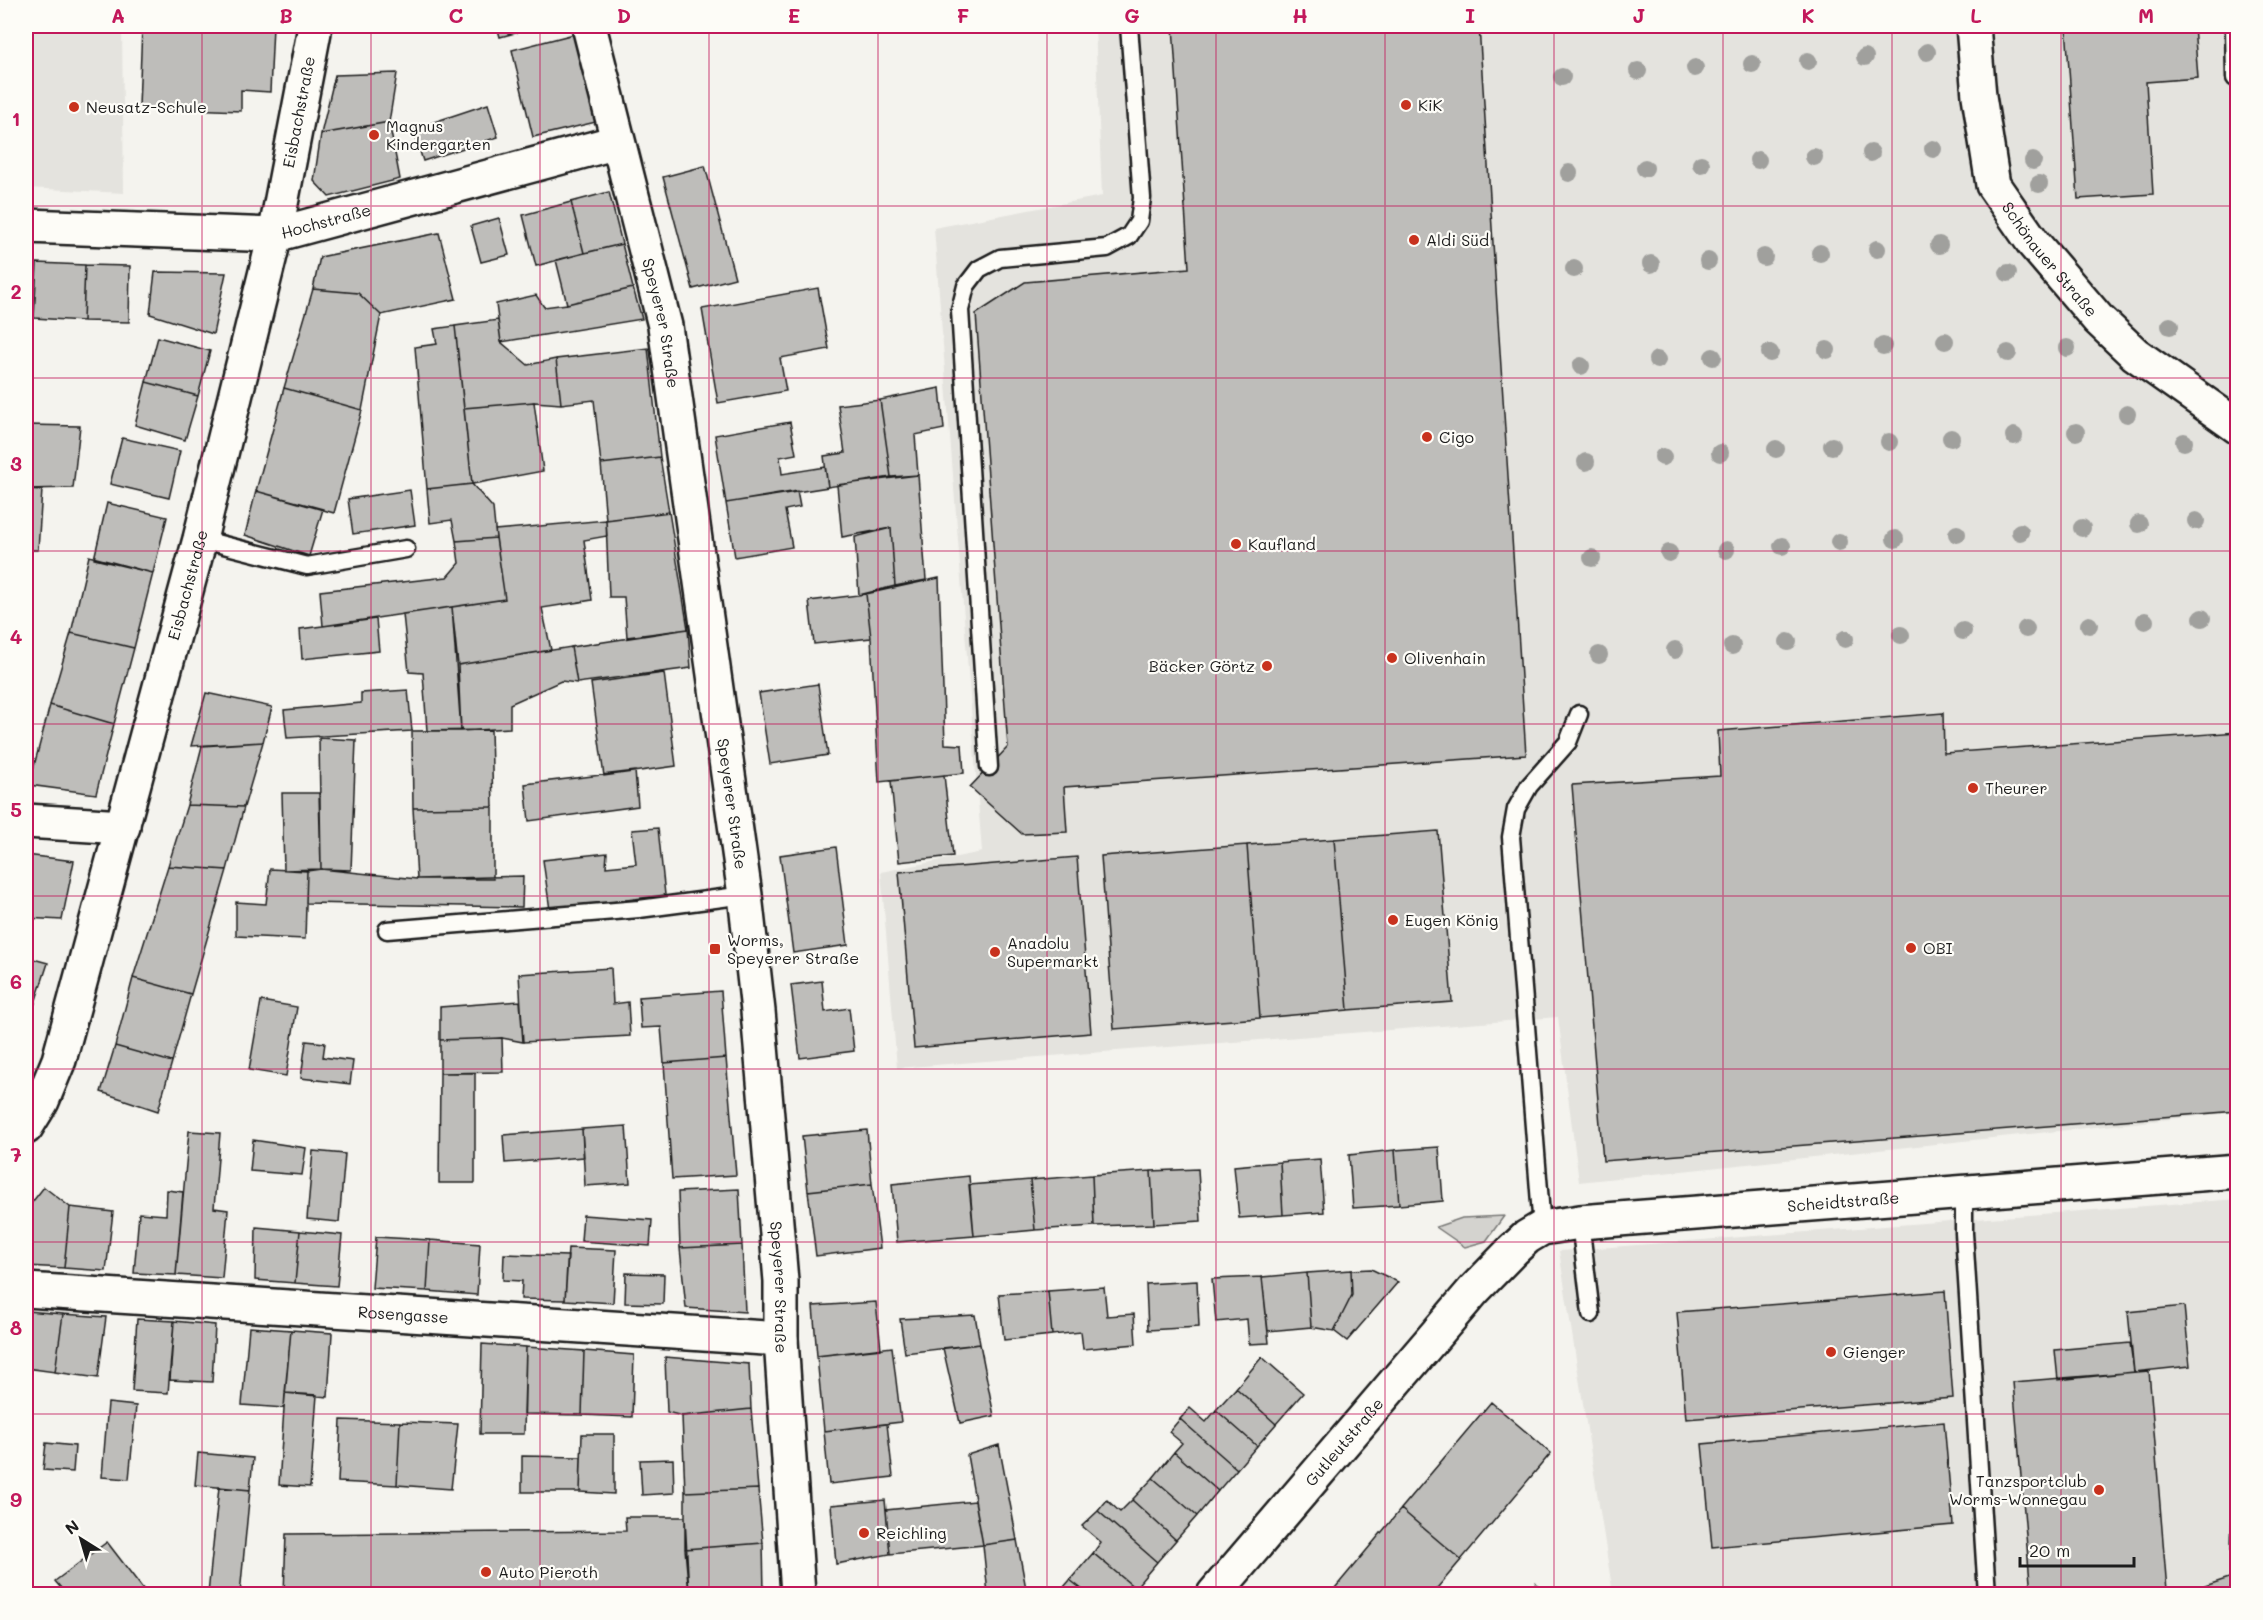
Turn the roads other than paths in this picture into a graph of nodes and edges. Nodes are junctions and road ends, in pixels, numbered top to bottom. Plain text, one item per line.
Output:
1 (589, 26) edge
2 (1129, 26) edge
3 (1973, 26) edge
4 (2234, 26) edge
5 (314, 32) dead end
6 (2235, 78) dead end
7 (617, 141) junction
8 (26, 226) edge
9 (275, 235) junction
10 (2238, 427) edge
11 (200, 539) junction
12 (406, 549) dead end
13 (1579, 714) dead end
14 (989, 767) dead end
15 (26, 821) edge
16 (123, 827) junction
17 (746, 894) junction
18 (387, 930) dead end
19 (26, 1127) edge
20 (2238, 1171) edge
21 (1964, 1192) junction
22 (1580, 1222) junction
23 (1542, 1228) junction
24 (26, 1290) edge
25 (1474, 1290) joint
26 (1591, 1314) dead end
27 (781, 1339) junction
28 (798, 1594) edge
29 (1214, 1594) edge
30 (1987, 1594) edge

1 - 7 street, Speyerer Straße
2 - 14 lane
3 - 10 street, Schönauer Straße
4 - 6 lane
5 - 9 street, Eisbachstraße
7 - 9 street, Hochstraße
7 - 17 street, Speyerer Straße
8 - 9 street, Hochstraße
9 - 11 street, Eisbachstraße
11 - 12 lane
11 - 16 street, Eisbachstraße
13 - 23 lane
15 - 16 street
16 - 19 street, Eisbachstraße
17 - 18 lane
17 - 27 street, Speyerer Straße
20 - 21 street, Scheidtstraße
21 - 22 street, Scheidtstraße
21 - 30 lane
22 - 23 street, Scheidtstraße
22 - 26 lane
23 - 25 street, Scheidtstraße
24 - 27 street, Rosengasse
25 - 29 street, Gutleutstraße
27 - 28 street, Speyerer Straße

